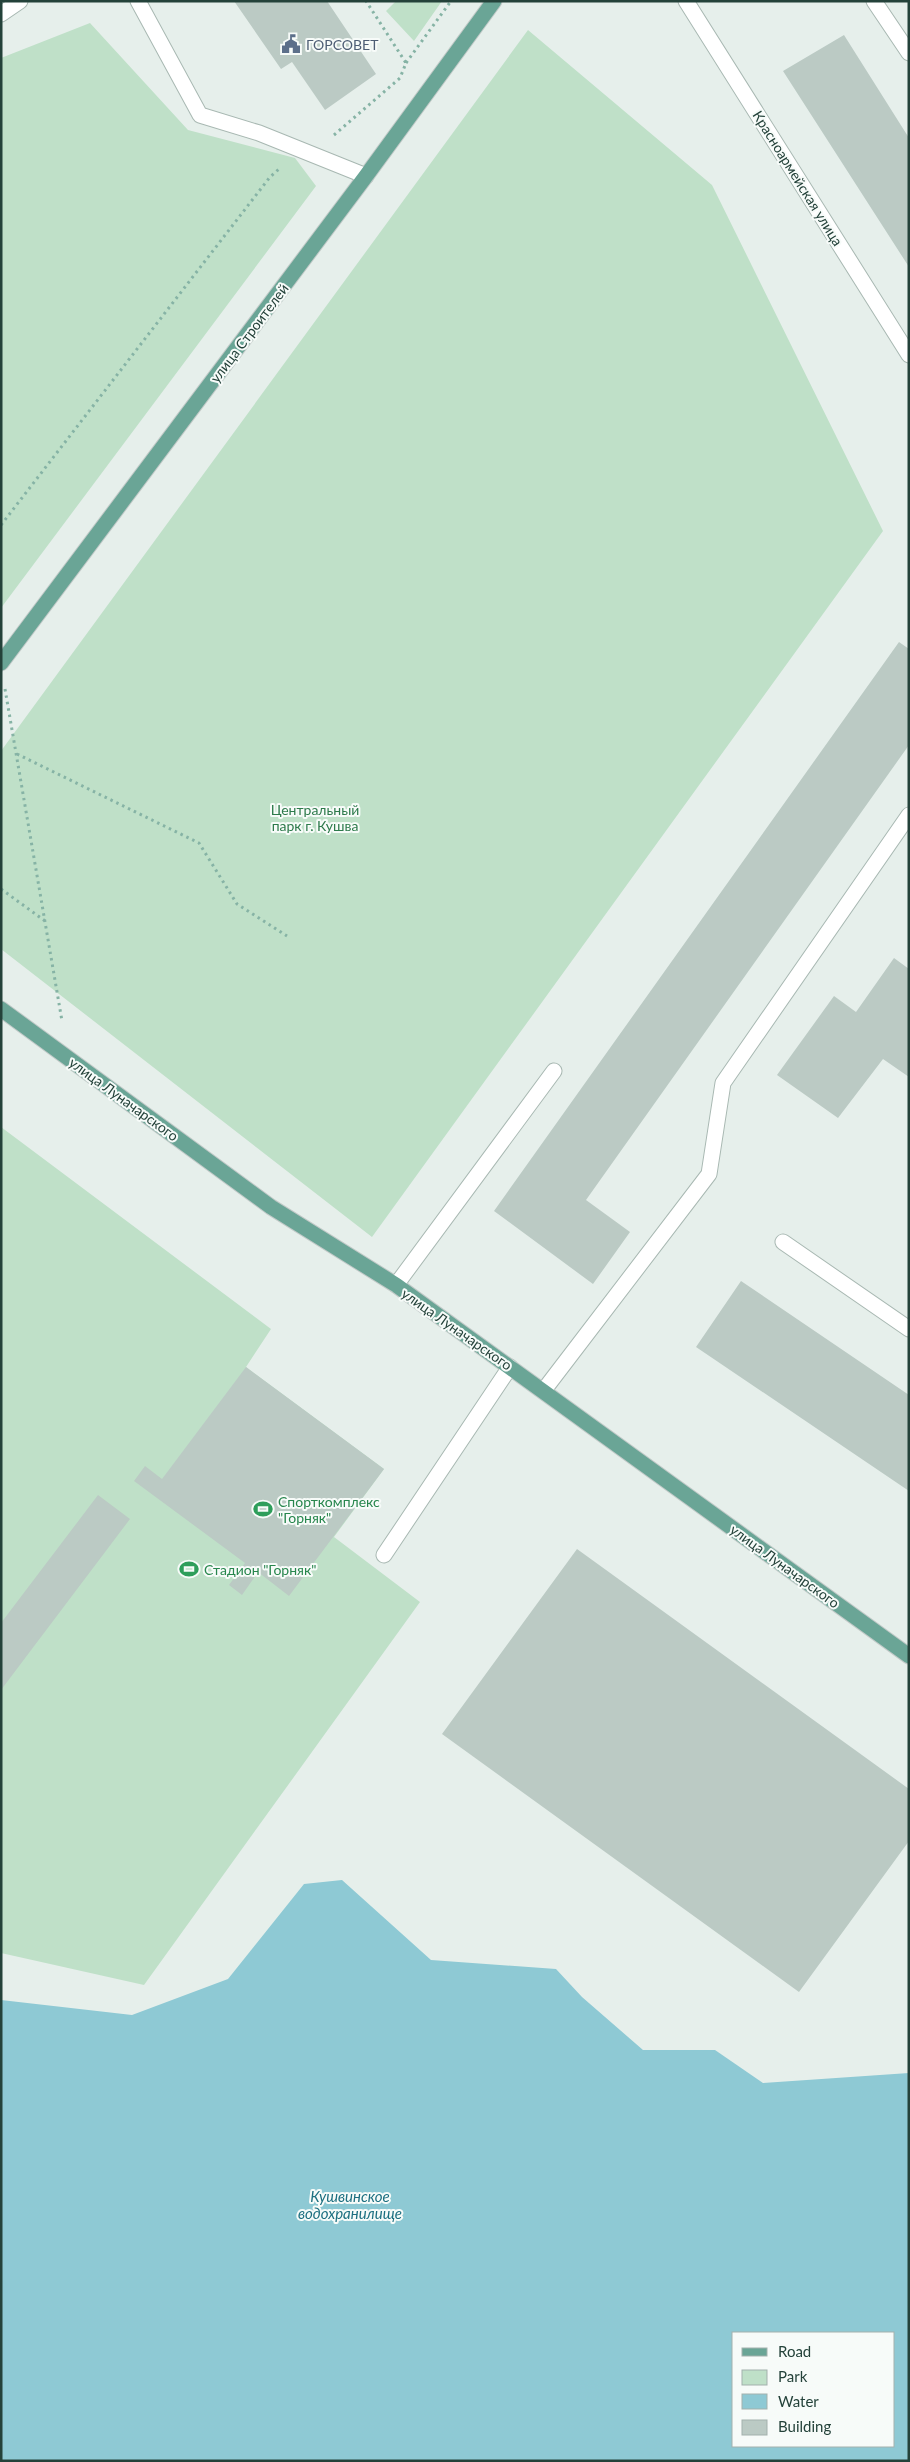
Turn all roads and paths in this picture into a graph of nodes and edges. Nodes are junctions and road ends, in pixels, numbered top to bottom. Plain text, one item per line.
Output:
1 (20, 1) edge
2 (138, 1) edge
3 (366, 1) edge
4 (451, 1) edge
5 (494, 1) edge
6 (874, 1) edge
7 (687, 2) edge
8 (1, 14) edge
9 (909, 53) edge
10 (406, 63) junction
11 (299, 149) junction
12 (366, 176) junction
13 (909, 355) edge
14 (1, 525) edge
15 (1, 663) edge
16 (5, 685) dead end
17 (17, 754) junction
18 (909, 815) edge
19 (1, 888) edge
20 (45, 921) junction
21 (286, 936) dead end
22 (1, 1009) edge
23 (68, 1058) junction
24 (554, 1071) dead end
25 (783, 1242) dead end
26 (396, 1286) junction
27 (909, 1328) edge
28 (510, 1367) junction
29 (544, 1390) junction
30 (384, 1554) dead end
31 (909, 1656) edge

1 - 8 lane
2 - 11 lane
3 - 10 path
4 - 10 path
5 - 12 main road, улица Строителей
6 - 9 lane
7 - 13 lane, Красноармейская улица
10 - 11 path
11 - 12 lane
11 - 14 path
12 - 15 main road, улица Строителей
16 - 17 path
17 - 20 path
17 - 21 path
18 - 29 lane
19 - 20 path
20 - 23 path
22 - 23 main road, улица Луначарского
23 - 26 main road, улица Луначарского
24 - 26 lane
25 - 27 lane
26 - 28 main road, улица Луначарского
28 - 29 main road, улица Луначарского
28 - 30 lane
29 - 31 main road, улица Луначарского

